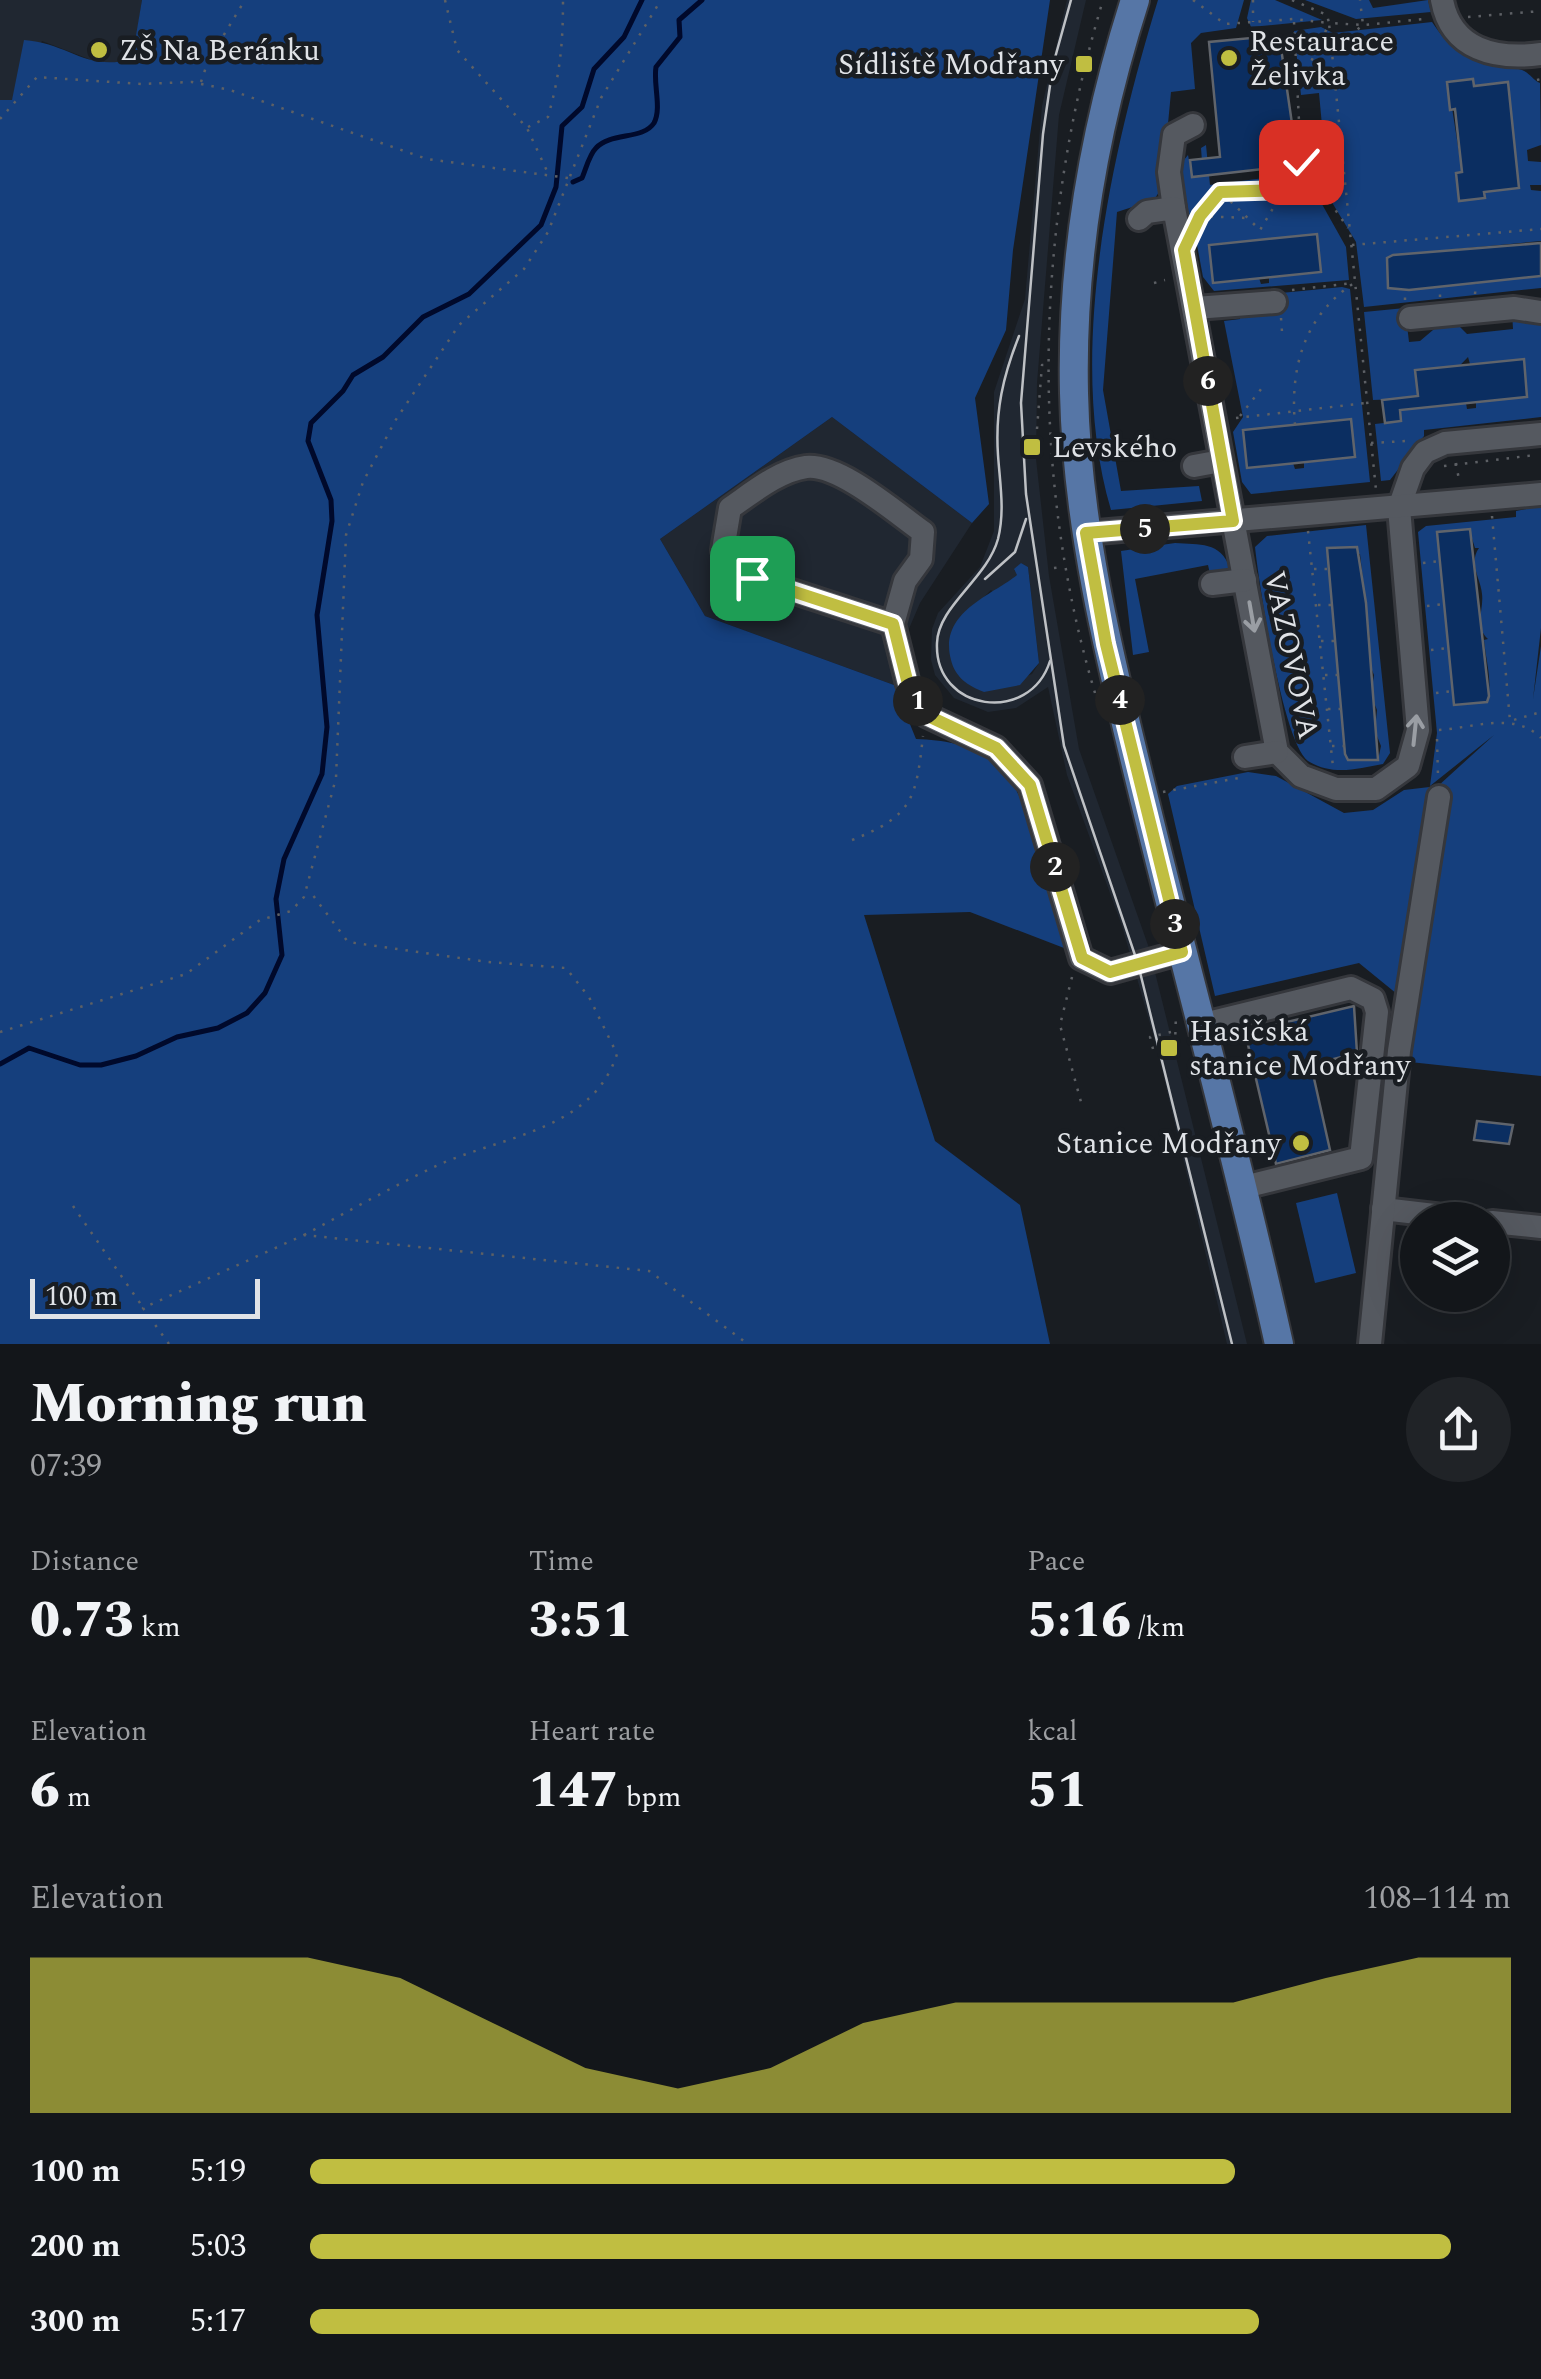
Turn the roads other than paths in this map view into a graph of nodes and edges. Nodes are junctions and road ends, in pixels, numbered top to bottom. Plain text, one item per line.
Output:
1 (1135, 0) edge
2 (1443, 12) edge
3 (1541, 54) edge
4 (1193, 124) dead end
5 (1174, 208) junction
6 (1139, 219) dead end
7 (1276, 302) road end
8 (1195, 308) junction
9 (1407, 312) road end
10 (1541, 312) edge
11 (1541, 434) edge
12 (1221, 461) junction
13 (1194, 466) dead end
14 (1541, 494) edge
15 (1399, 508) junction
16 (1233, 521) junction
17 (1086, 533) junction
18 (1245, 580) junction
19 (1212, 584) dead end
20 (893, 624) junction
21 (1275, 753) junction
22 (1245, 757) dead end
23 (1439, 796) road end
24 (1182, 952) junction
25 (1186, 1028) junction
26 (1240, 1188) junction
27 (1383, 1210) junction
28 (1400, 1212) edge
29 (1510, 1224) edge
30 (1541, 1227) edge
31 (1278, 1344) edge
32 (1370, 1344) edge

1 - 17 main road
2 - 3 street
4 - 5 street, VAZOVOVA
5 - 6 street
5 - 8 street, VAZOVOVA
7 - 8 street
8 - 12 street, VAZOVOVA
9 - 10 street
11 - 15 street
12 - 13 street
12 - 16 street, VAZOVOVA
14 - 15 street
15 - 16 street
21 -> 15 street, VAZOVOVA
16 - 17 street
16 - 18 street, VAZOVOVA
17 - 24 main road
18 - 19 street
18 -> 21 street, VAZOVOVA
20 - 20 street
20 - 24 street
21 - 22 street
23 - 27 street
24 - 25 main road
25 - 26 main road
25 - 26 street
26 - 31 main road
27 - 28 street
27 - 32 street
29 - 30 street

